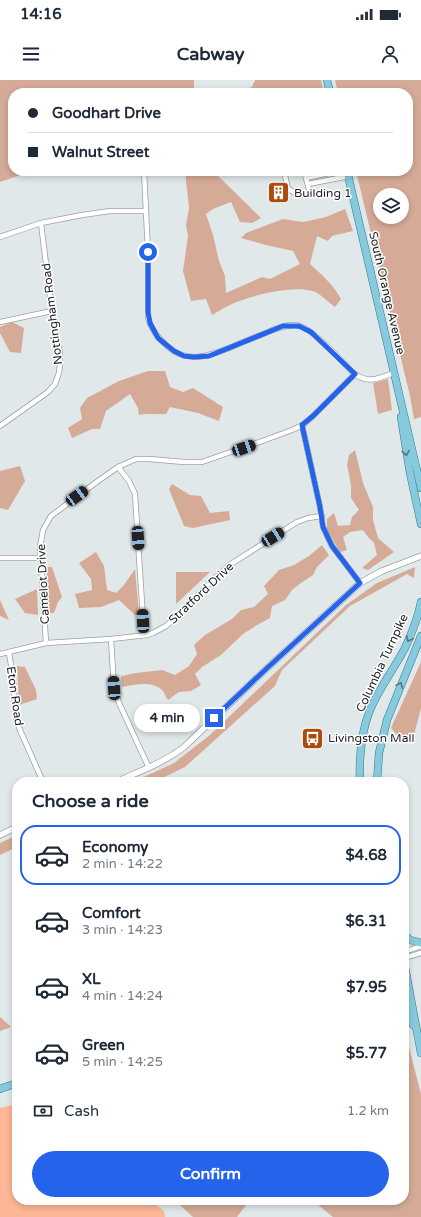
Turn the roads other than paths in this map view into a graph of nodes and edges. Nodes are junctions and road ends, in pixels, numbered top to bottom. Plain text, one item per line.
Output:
1 (144, 176) edge
2 (285, 176) edge
3 (315, 176) edge
4 (337, 176) edge
5 (349, 176) edge
6 (306, 178) joint
7 (308, 184) junction
8 (146, 211) junction
9 (41, 223) junction
10 (0, 237) edge
11 (52, 311) junction
12 (0, 322) edge
13 (394, 373) junction
14 (355, 374) junction
15 (302, 425) junction
16 (0, 426) edge
17 (118, 467) junction
18 (421, 488) edge
19 (322, 516) junction
20 (421, 524) edge
21 (421, 556) edge
22 (0, 558) edge
23 (40, 558) junction
24 (360, 583) junction
25 (421, 602) edge
26 (144, 635) junction
27 (421, 636) edge
28 (111, 638) junction
29 (46, 643) junction
30 (9, 653) junction
31 (0, 654) edge
32 (149, 768) junction
33 (41, 777) edge
34 (128, 777) edge
35 (360, 777) edge
36 (377, 777) edge
37 (12, 829) edge
38 (0, 835) edge
39 (409, 939) edge
40 (421, 943) edge
41 (421, 946) edge
42 (409, 950) edge
43 (421, 953) edge
44 (409, 957) edge
45 (409, 990) edge
46 (409, 1015) edge
47 (420, 1050) edge
48 (12, 1085) edge
49 (0, 1089) edge

1 - 8 street
2 - 7 street
3 - 6 street
4 - 7 street
5 - 13 main road, South Orange Avenue
6 - 7 street
8 - 9 street
8 - 14 street
9 - 10 street
9 - 11 street, Nottingham Road
11 - 12 street
11 - 16 street, Nottingham Road
13 - 14 street
13 - 18 main road
13 -> 20 main road
14 - 15 street, Camelot Drive
15 - 17 street, Camelot Drive
15 - 19 street
17 - 23 street, Camelot Drive
17 - 26 street
19 - 24 street
19 - 26 street, Stratford Drive
21 - 24 street
22 - 23 street
23 - 29 street, Camelot Drive
24 - 32 street
25 -> 35 main road, Columbia Turnpike
26 - 28 street, Stratford Drive
36 -> 27 main road, Columbia Turnpike
28 - 29 street, Stratford Drive
28 - 32 street
29 - 30 street, Stratford Drive
30 - 31 street, Stratford Drive
30 - 33 street, Eton Road
32 - 34 street
37 - 38 street
39 - 40 main road
41 - 42 street
43 - 44 street
45 - 47 main road
46 - 47 main road
48 - 49 main road

